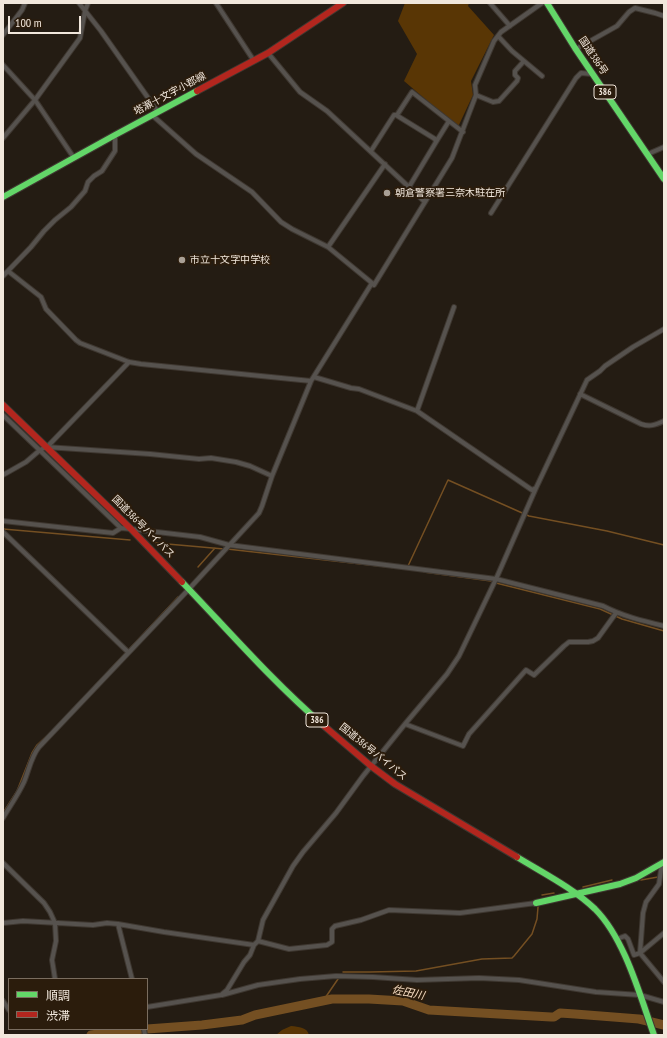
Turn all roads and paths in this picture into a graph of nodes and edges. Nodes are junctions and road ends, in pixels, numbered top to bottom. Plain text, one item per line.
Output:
1 (25, 3) edge
2 (79, 3) edge
3 (88, 3) edge
4 (216, 3) edge
5 (342, 3) edge
6 (490, 3) edge
7 (542, 3) edge
8 (547, 3) edge
9 (633, 3) edge
10 (635, 8) junction
11 (85, 11) junction
12 (664, 16) edge
13 (510, 26) junction
14 (3, 35) edge
15 (498, 36) junction
16 (576, 49) junction
17 (268, 53) junction
18 (254, 61) junction
19 (524, 61) junction
20 (3, 65) edge
21 (592, 74) junction
22 (542, 76) dead end
23 (476, 95) junction
24 (35, 100) junction
25 (155, 114) junction
26 (397, 115) junction
27 (449, 121) junction
28 (462, 132) junction
29 (115, 135) junction
30 (3, 138) edge
31 (436, 142) junction
32 (664, 147) edge
33 (371, 151) junction
34 (648, 154) junction
35 (74, 158) junction
36 (385, 164) junction
37 (664, 179) edge
38 (409, 187) junction
39 (3, 197) edge
40 (425, 202) junction
41 (491, 213) dead end
42 (328, 247) junction
43 (8, 271) junction
44 (3, 276) edge
45 (372, 284) junction
46 (454, 307) dead end
47 (664, 329) edge
48 (129, 362) junction
49 (314, 377) junction
50 (311, 381) junction
51 (580, 394) junction
52 (3, 405) edge
53 (417, 411) junction
54 (3, 415) edge
55 (664, 421) edge
56 (46, 447) junction
57 (40, 450) junction
58 (3, 475) edge
59 (272, 476) junction
60 (536, 488) junction
61 (3, 521) edge
62 (122, 528) junction
63 (131, 529) junction
64 (3, 532) edge
65 (229, 545) junction
66 (496, 579) junction
67 (189, 589) junction
68 (616, 613) junction
69 (664, 626) edge
70 (127, 651) junction
71 (405, 724) junction
72 (371, 766) junction
73 (3, 818) edge
74 (663, 862) edge
75 (3, 863) edge
76 (577, 894) junction
77 (536, 903) joint
78 (3, 923) edge
79 (55, 923) junction
80 (118, 924) junction
81 (664, 933) edge
82 (617, 939) junction
83 (256, 943) junction
84 (640, 953) junction
85 (55, 978) edge
86 (132, 978) edge
87 (664, 982) edge
88 (221, 995) junction
89 (640, 995) junction
90 (664, 1002) edge
91 (148, 1007) edge
92 (654, 1035) edge

1 - 14 street
2 - 11 street
3 - 11 street
4 - 18 street
5 - 17 main road, 塔瀬十文字小郡線
6 - 13 street
7 - 13 street
8 - 16 main road, 国道386号 / 386
9 - 10 street
10 - 12 street
10 - 16 street
11 - 24 street
11 - 25 street
13 - 15 street
15 - 19 street
15 - 23 street
16 - 21 main road, 国道386号 / 386
17 - 18 main road, 塔瀬十文字小郡線
17 - 33 street
18 - 25 main road, 塔瀬十文字小郡線
19 - 22 street
19 - 23 street
20 - 24 street
21 - 34 main road, 国道386号 / 386
21 - 41 street
23 - 28 street
24 - 30 street
24 - 35 street
25 - 29 main road, 塔瀬十文字小郡線
25 - 42 street
26 - 27 street
26 - 31 street
26 - 33 street
27 - 28 street
27 - 31 street
28 - 40 street
29 - 35 main road, 塔瀬十文字小郡線
29 - 43 street
31 - 38 street
32 - 34 street
33 - 36 street
34 - 37 main road, 国道386号 / 386
35 - 39 main road, 塔瀬十文字小郡線
36 - 38 street
36 - 42 street
38 - 40 street
40 - 45 street
42 - 45 street
43 - 44 street
43 - 48 street
45 - 49 street
46 - 53 street
47 - 51 street
48 - 50 street
48 - 56 street
49 - 50 street
49 - 53 street
50 - 59 street
51 - 55 street
51 - 60 street
52 - 56 main road, 国道386号バイパス / 386
53 - 60 street
54 - 57 street
56 - 57 street
56 - 59 street
56 - 63 main road, 国道386号バイパス / 386
57 - 58 street
57 - 62 street
59 - 65 street
60 - 66 street
61 - 62 street
62 - 63 street
63 - 65 street
63 - 67 main road, 国道386号バイパス / 386
64 - 70 street
65 - 66 street
65 - 67 street
66 - 68 street
66 - 71 street
67 - 70 street
67 - 72 main road, 国道386号バイパス / 386
68 - 69 street
68 - 71 street
70 - 73 street
71 - 72 street
72 - 76 main road, 国道386号バイパス / 386
72 - 83 street
74 - 76 main road
74 - 84 street
75 - 79 street
76 - 77 main road
76 - 82 main road, 国道386号バイパス / 386
77 - 83 street
78 - 79 street
79 - 80 street
79 - 85 street
80 - 83 street
80 - 86 street
81 - 84 street
82 - 84 street
82 - 89 main road, 国道386号バイパス / 386
83 - 88 street
84 - 87 street
88 - 89 street
88 - 91 street
89 - 90 street
89 - 92 main road, 国道386号バイパス / 386

